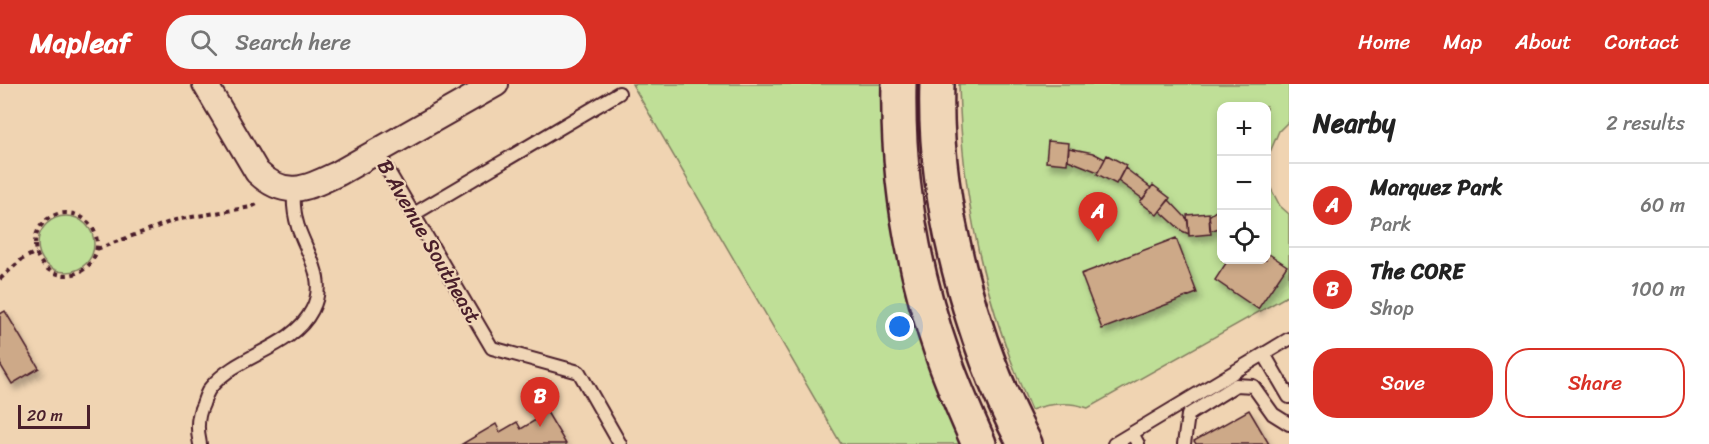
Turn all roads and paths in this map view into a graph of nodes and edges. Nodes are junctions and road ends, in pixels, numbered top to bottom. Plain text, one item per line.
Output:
1 (205, 84) edge
2 (496, 84) edge
3 (899, 84) edge
4 (938, 84) edge
5 (619, 93) dead end
6 (377, 152) junction
7 (288, 190) junction
8 (414, 214) junction
9 (97, 249) junction
10 (36, 252) junction
11 (0, 279) edge
12 (1289, 339) edge
13 (1264, 354) junction
14 (1289, 397) edge
15 (1289, 424) edge
16 (1135, 439) edge
17 (200, 444) edge
18 (620, 444) edge
19 (979, 444) edge
20 (1025, 444) edge
21 (1114, 444) edge
22 (1184, 444) edge

1 - 7 street
2 - 6 street
3 - 19 main road
4 - 20 main road
5 - 8 lane
6 - 7 street, B Avenue Southeast
6 - 8 lane, B Avenue Southeast
7 - 9 path
7 - 17 lane
8 - 18 lane, B Avenue Southeast
9 - 10 path
9 - 10 path
10 - 11 path
12 - 13 lane
13 - 14 lane
13 - 16 lane
15 - 22 lane
16 - 21 lane

